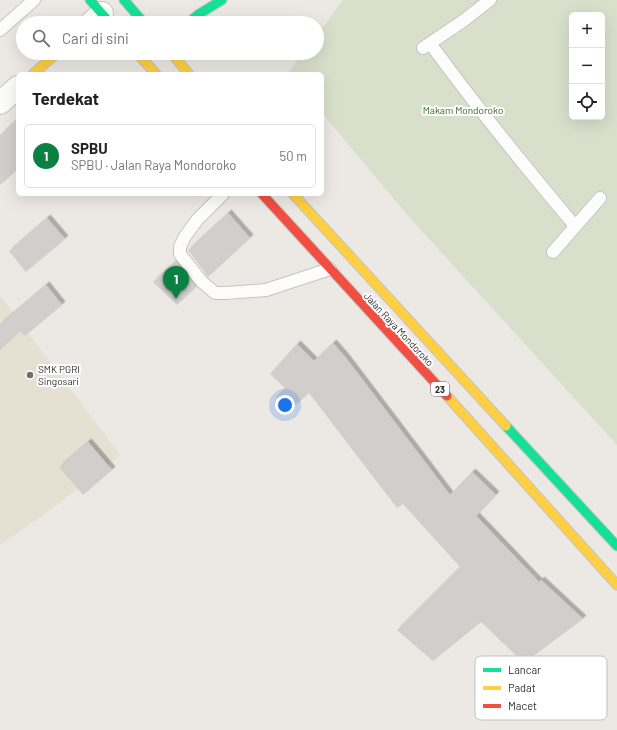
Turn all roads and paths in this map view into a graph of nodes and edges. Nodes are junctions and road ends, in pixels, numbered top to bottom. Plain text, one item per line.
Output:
1 (34, 0) edge
2 (124, 0) edge
3 (222, 0) edge
4 (490, 0) edge
5 (138, 16) edge
6 (197, 16) edge
7 (0, 30) edge
8 (48, 60) edge
9 (143, 60) edge
10 (177, 60) edge
11 (35, 72) edge
12 (154, 72) edge
13 (187, 72) edge
14 (16, 89) edge
15 (0, 103) edge
16 (221, 196) edge
17 (264, 196) edge
18 (294, 196) edge
19 (600, 198) dead end
20 (575, 226) junction
21 (553, 252) dead end
22 (338, 262) junction
23 (617, 546) edge
24 (617, 585) edge

1 - 7 lane
2 - 5 main road
3 - 6 main road
4 - 20 lane
8 - 11 main road
9 - 12 main road
10 - 13 main road
14 - 15 street
16 - 22 lane
17 - 22 main road, Jalan Raya Mondoroko / 23
18 - 22 main road, Jalan Raya Mondoroko / 23
19 - 20 lane
20 - 21 lane
22 - 23 main road, Jalan Raya Mondoroko / 23
22 - 24 main road, Jalan Raya Mondoroko / 23

